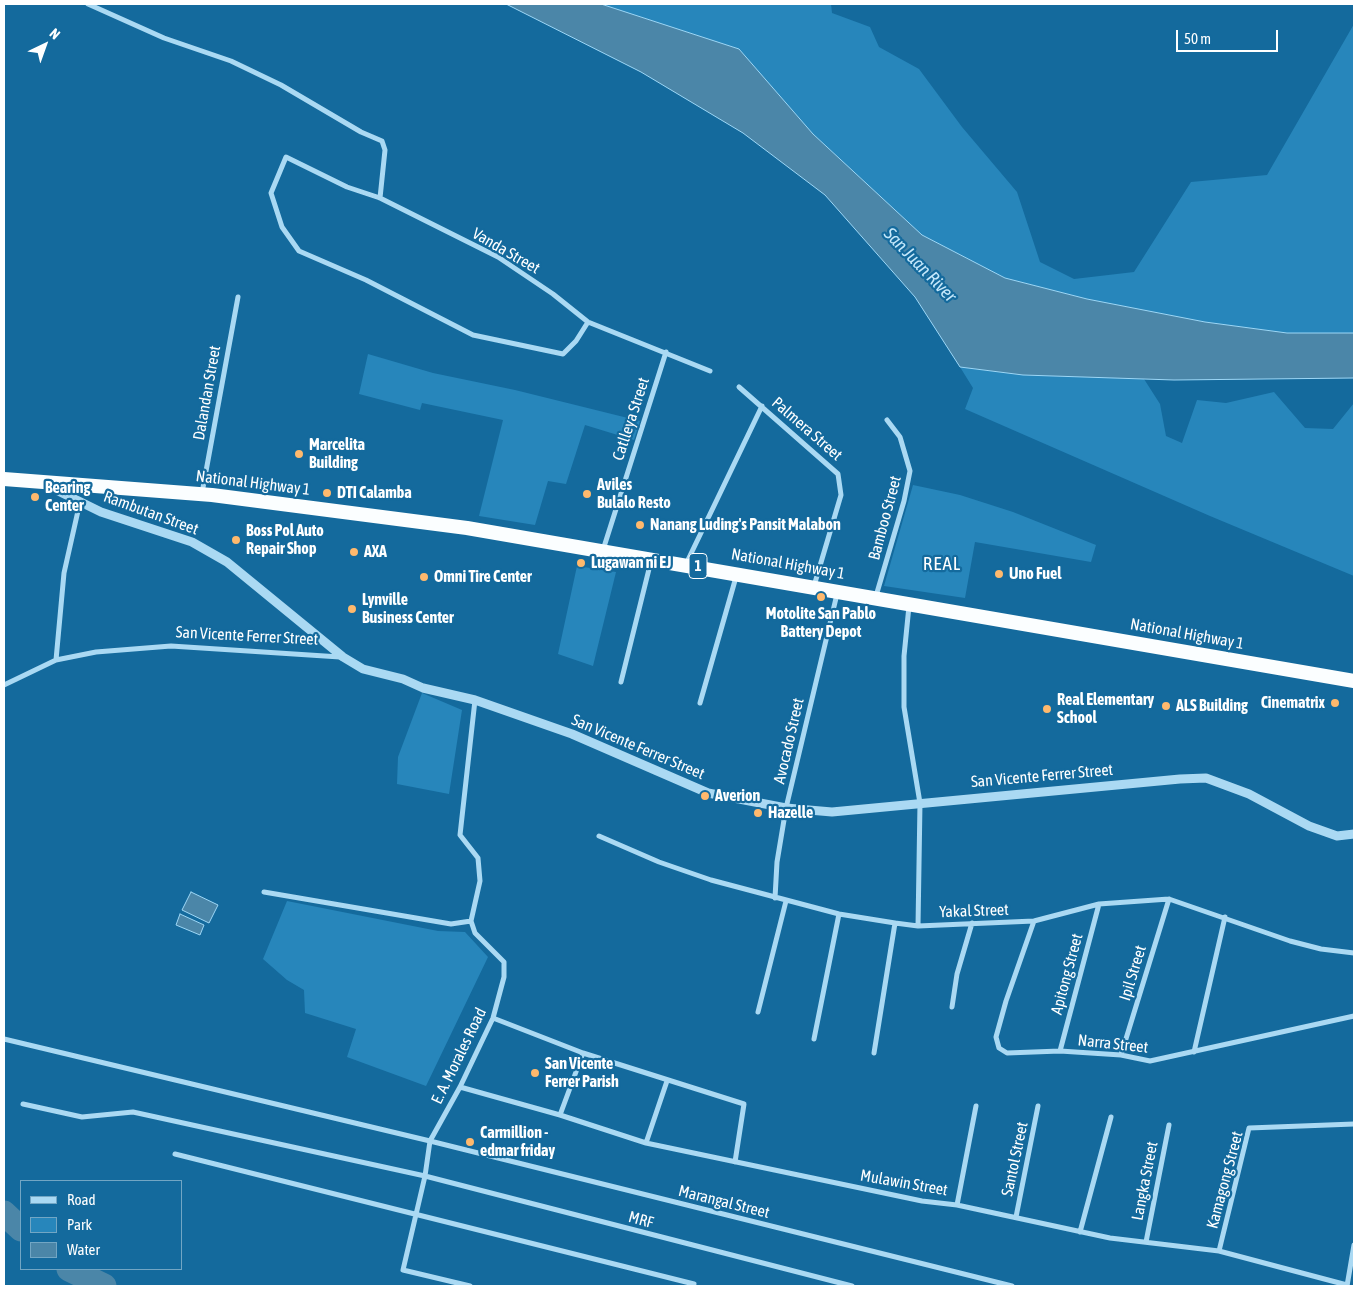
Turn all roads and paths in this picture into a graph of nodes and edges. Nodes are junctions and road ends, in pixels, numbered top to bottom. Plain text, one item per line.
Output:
1 (88, 4) edge
2 (380, 198) junction
3 (238, 297) dead end
4 (588, 322) junction
5 (666, 352) junction
6 (710, 371) dead end
7 (739, 387) dead end
8 (762, 406) junction
9 (887, 420) dead end
10 (4, 479) edge
11 (37, 480) junction
12 (202, 494) junction
13 (80, 502) junction
14 (602, 551) junction
15 (652, 558) junction
16 (686, 564) junction
17 (737, 574) junction
18 (814, 586) junction
19 (838, 591) junction
20 (876, 597) junction
21 (909, 603) junction
22 (344, 657) junction
23 (56, 660) junction
24 (1354, 681) edge
25 (621, 682) dead end
26 (4, 685) edge
27 (475, 700) junction
28 (700, 703) dead end
29 (920, 803) junction
30 (786, 808) junction
31 (1354, 834) edge
32 (599, 836) dead end
33 (264, 892) dead end
34 (775, 898) junction
35 (1170, 899) junction
36 (786, 901) junction
37 (1099, 904) junction
38 (839, 914) junction
39 (1225, 917) junction
40 (1034, 921) junction
41 (471, 922) junction
42 (895, 923) junction
43 (972, 924) junction
44 (918, 926) junction
45 (1354, 953) edge
46 (952, 1006) dead end
47 (758, 1012) dead end
48 (1354, 1016) edge
49 (493, 1018) junction
50 (4, 1039) edge
51 (814, 1039) dead end
52 (1060, 1051) junction
53 (1194, 1052) junction
54 (583, 1053) junction
55 (874, 1053) dead end
56 (1121, 1055) junction
57 (667, 1081) junction
58 (460, 1087) junction
59 (23, 1104) dead end
60 (976, 1106) dead end
61 (1038, 1106) dead end
62 (560, 1115) junction
63 (1111, 1117) dead end
64 (1169, 1124) dead end
65 (1354, 1124) edge
66 (430, 1141) junction
67 (646, 1143) junction
68 (175, 1154) dead end
69 (735, 1162) junction
70 (425, 1176) junction
71 (957, 1205) junction
72 (417, 1213) junction
73 (1016, 1217) junction
74 (1080, 1232) junction
75 (1146, 1242) junction
76 (1354, 1245) edge
77 (1219, 1251) junction
78 (470, 1286) edge
79 (693, 1286) edge
80 (852, 1286) edge
81 (1012, 1286) edge
82 (1347, 1286) edge

1 - 2 street
2 - 4 street, Vanda Street
2 - 4 street, Vanda Street
3 - 12 street, Dalandan Street
4 - 5 street, Vanda Street
5 - 6 street, Vanda Street
5 - 14 street, Catlleya Street
7 - 8 street, Palmera Street
8 - 16 street
8 - 18 street, Palmera Street
9 - 20 street, Bamboo Street
10 - 11 highway, National Highway 1 / 1
11 - 12 highway, National Highway 1 / 1
11 - 13 street, Rambutan Street
12 - 14 highway, National Highway 1 / 1
13 - 22 street, Rambutan Street
13 - 23 street
14 - 15 highway, National Highway 1 / 1
15 - 16 highway, National Highway 1 / 1
15 - 25 street
16 - 17 highway, National Highway 1 / 1
17 - 18 highway, National Highway 1 / 1
17 - 28 street
18 - 19 highway, National Highway 1 / 1
19 - 20 highway, National Highway 1 / 1
19 - 30 street, Avocado Street
20 - 21 highway, National Highway 1 / 1
21 - 24 highway, National Highway 1 / 1
21 - 29 street
22 - 23 street, San Vicente Ferrer Street
22 - 27 street, San Vicente Ferrer Street
23 - 26 street, San Vicente Ferrer Street
27 - 30 street, San Vicente Ferrer Street
27 - 41 street
29 - 30 street, San Vicente Ferrer Street
29 - 31 street, San Vicente Ferrer Street
29 - 44 street
30 - 34 street, Avocado Street
32 - 34 street, Yakal Street
33 - 41 street
34 - 36 street, Yakal Street
35 - 37 street, Yakal Street
35 - 39 street, Yakal Street
35 - 56 street, Ipil Street
36 - 38 street, Yakal Street
36 - 47 street
37 - 40 street, Yakal Street
37 - 52 street, Apitong Street
38 - 42 street, Yakal Street
38 - 51 street
39 - 45 street, Yakal Street
39 - 53 street
40 - 43 street, Yakal Street
40 - 52 street, Narra Street
41 - 49 street, E. A. Morales Road
42 - 44 street, Yakal Street
42 - 55 street
43 - 44 street, Yakal Street
43 - 46 street
48 - 53 street, Narra Street
49 - 54 street
49 - 58 street, E. A. Morales Road
50 - 66 street, Marangal Street
52 - 56 street, Narra Street
53 - 56 street, Narra Street
54 - 57 street
54 - 62 street
57 - 67 street
57 - 69 street
58 - 62 street, Mulawin Street
58 - 66 street, E. A. Morales Road
59 - 70 street, MRF
60 - 71 street
61 - 73 street, Santol Street
62 - 67 street, Mulawin Street
63 - 74 street
64 - 75 street, Langka Street
65 - 77 street, Kamagong Street
66 - 70 street
66 - 81 street, Marangal Street
67 - 69 street, Mulawin Street
68 - 72 street
69 - 71 street, Mulawin Street
70 - 72 street
70 - 80 street, MRF
71 - 73 street, Mulawin Street
72 - 78 street
72 - 79 street
73 - 74 street, Mulawin Street
74 - 75 street, Mulawin Street
75 - 77 street, Mulawin Street
76 - 82 street
77 - 82 street, Mulawin Street

